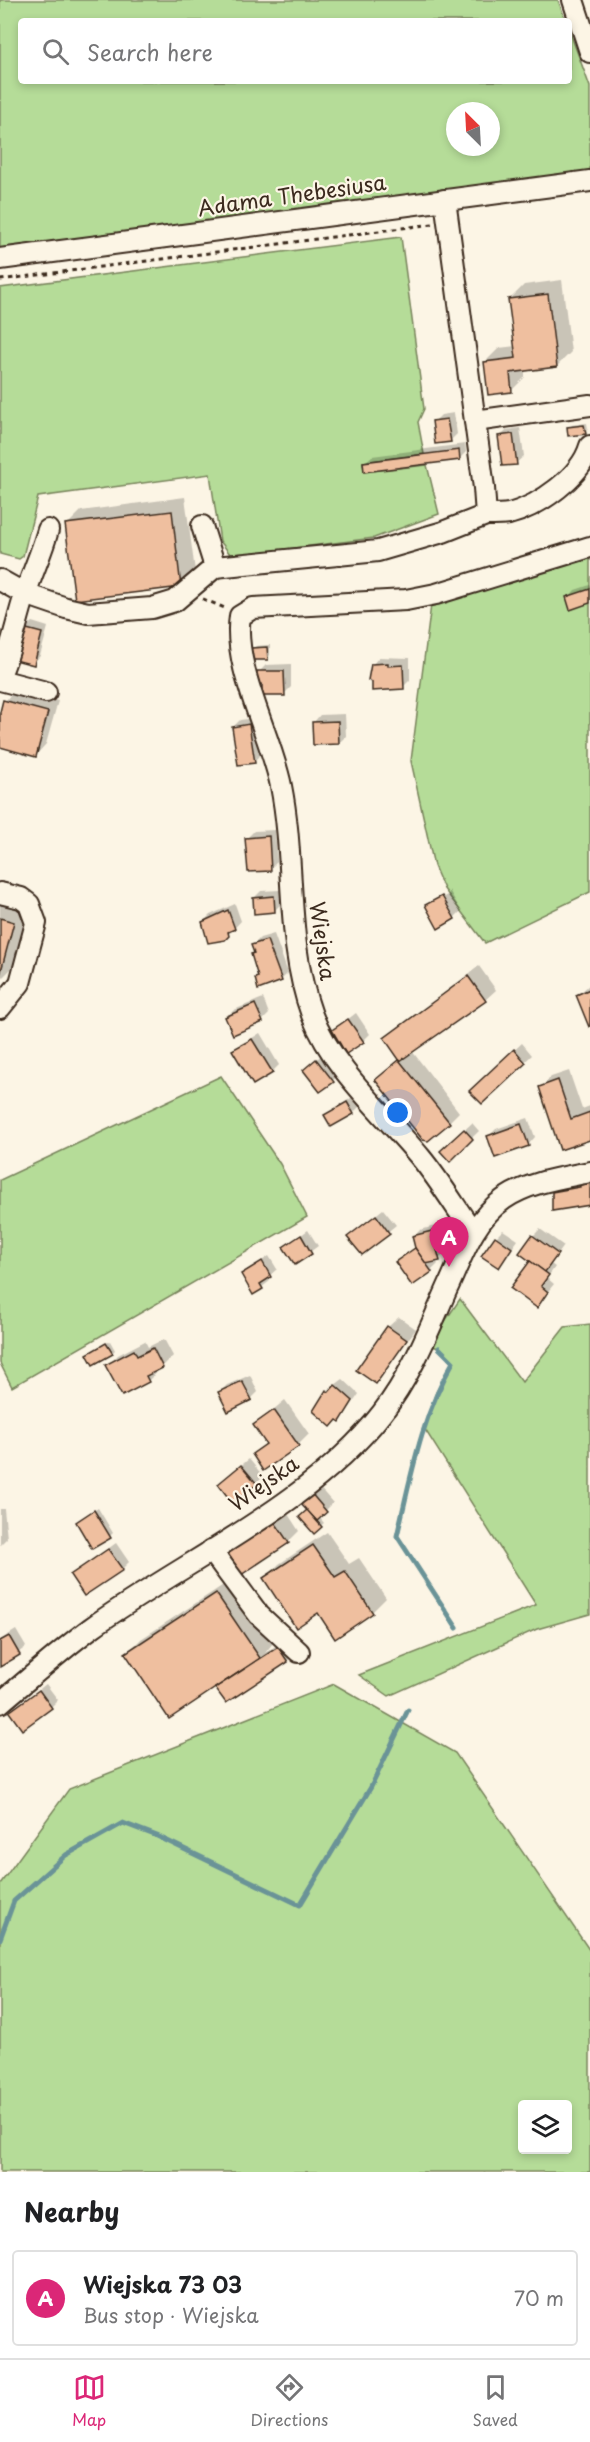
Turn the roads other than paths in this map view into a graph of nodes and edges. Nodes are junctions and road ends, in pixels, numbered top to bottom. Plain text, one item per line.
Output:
1 (573, 0) edge
2 (590, 52) edge
3 (590, 181) edge
4 (445, 200) junction
5 (0, 259) edge
6 (589, 410) edge
7 (475, 421) junction
8 (590, 446) edge
9 (486, 515) junction
10 (202, 526) dead end
11 (48, 530) dead end
12 (590, 547) edge
13 (215, 567) junction
14 (0, 580) edge
15 (25, 594) junction
16 (0, 675) edge
17 (0, 680) edge
18 (46, 692) dead end
19 (0, 892) edge
20 (0, 1008) edge
21 (590, 1172) edge
22 (473, 1232) junction
23 (211, 1550) junction
24 (299, 1652) dead end
25 (0, 1703) edge

1 - 2 street
3 - 4 street, Adama Thebesiusa
4 - 5 street, Adama Thebesiusa
4 - 7 street
6 - 7 street
7 - 9 street
8 - 9 street
9 - 13 street
10 - 13 street
11 - 15 street
12 - 22 street, Wiejska
13 - 15 street
14 - 15 street
15 - 16 street
17 - 18 street
19 - 20 street
21 - 22 street, Wiejska
22 - 23 street, Wiejska
23 - 24 street
23 - 25 street, Wiejska

